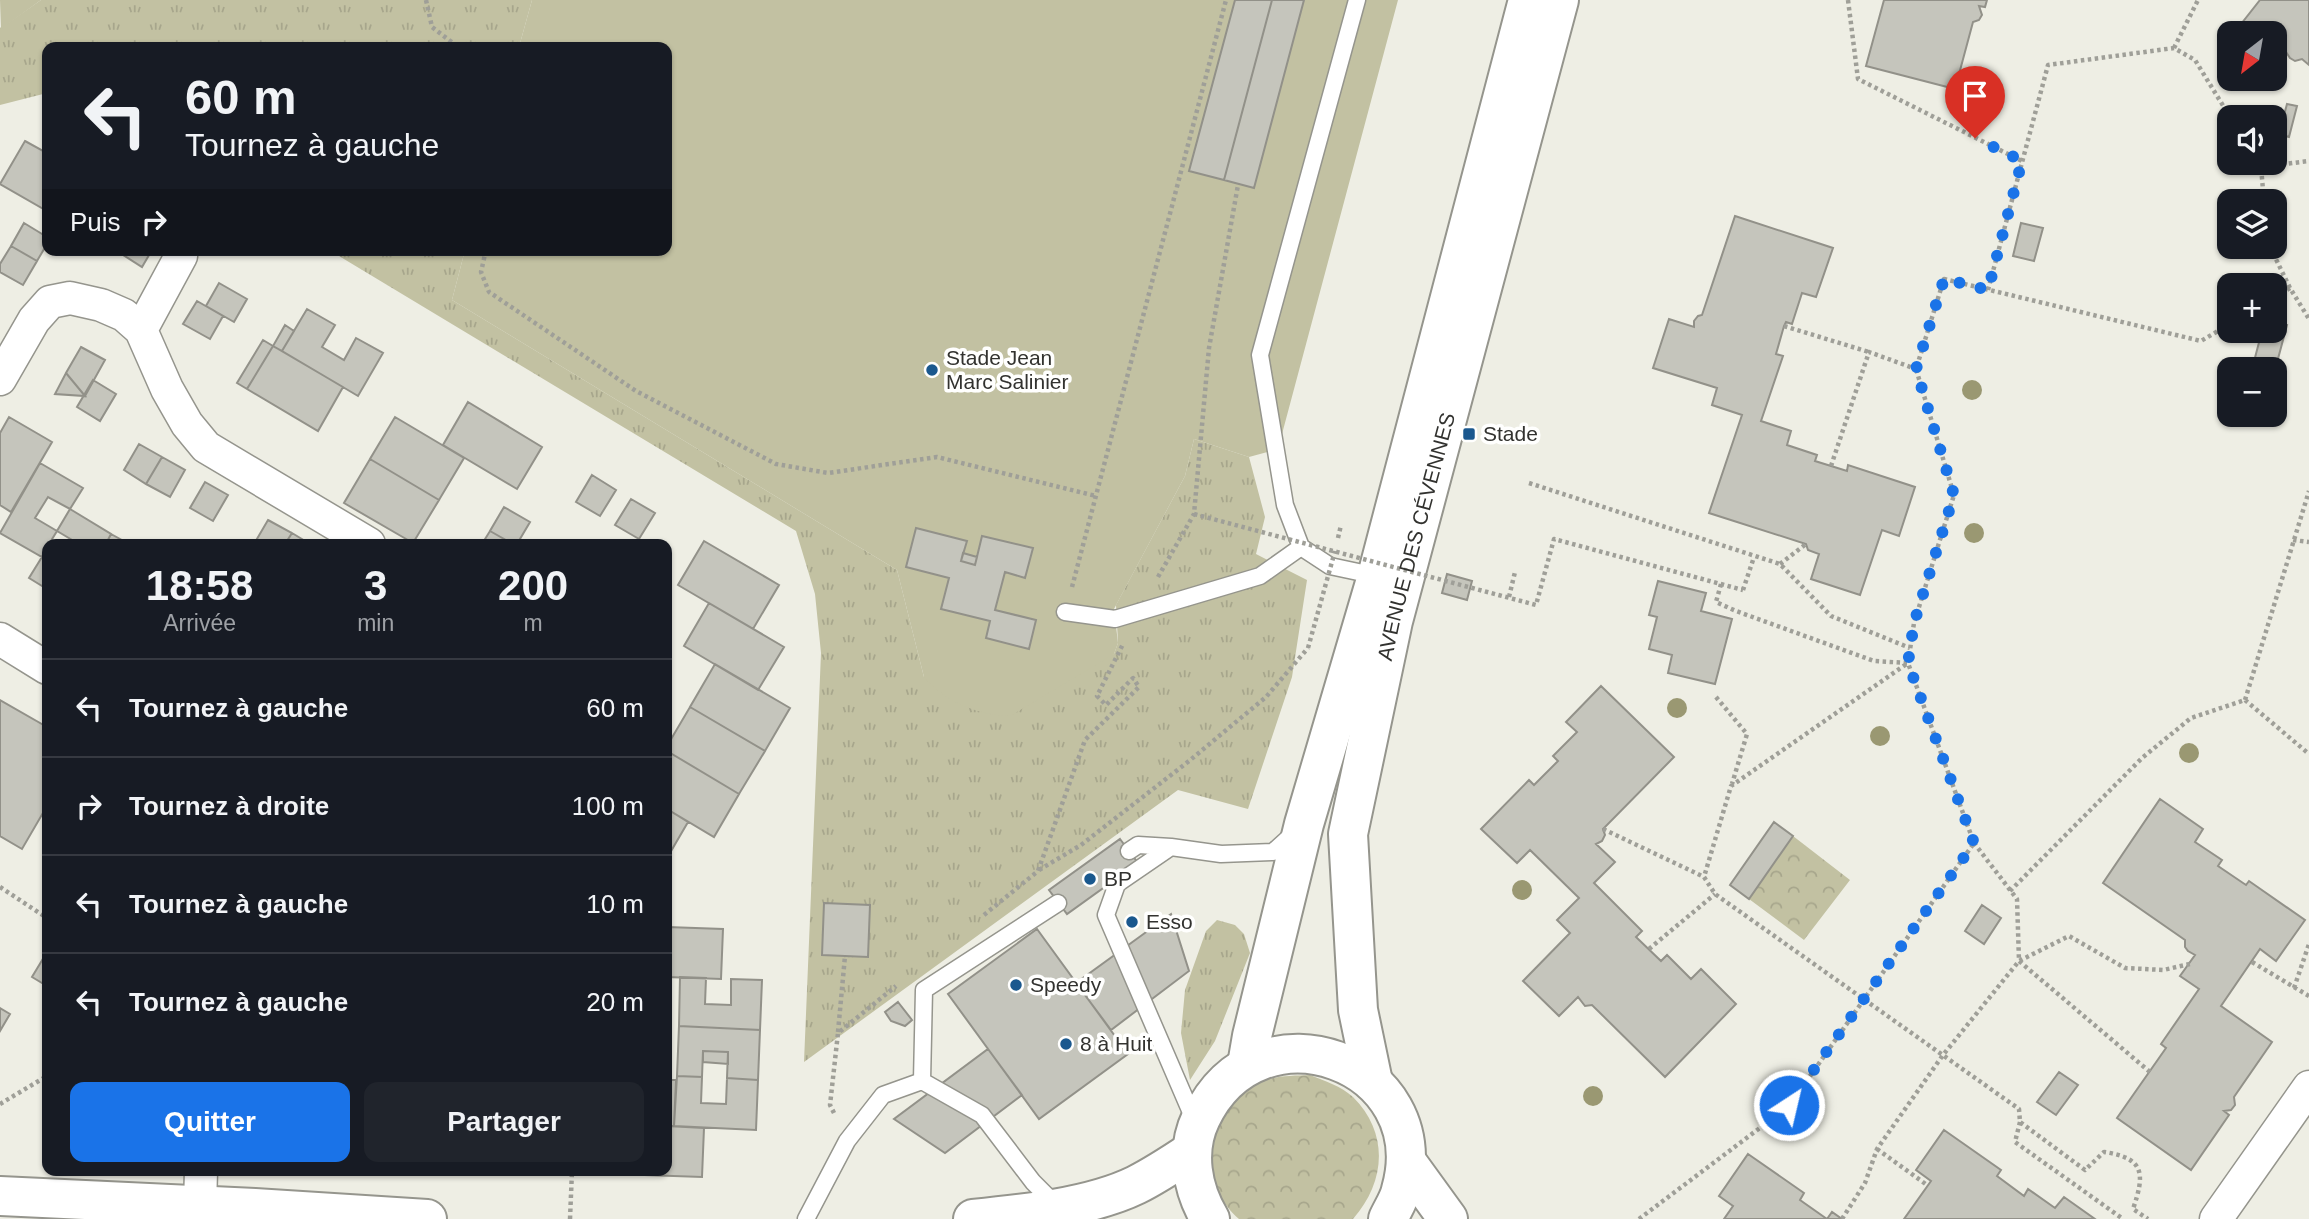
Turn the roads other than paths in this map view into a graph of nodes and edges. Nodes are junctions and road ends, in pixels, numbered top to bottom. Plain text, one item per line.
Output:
1 (1357, 0) edge
2 (1528, 0) edge
3 (1559, 0) edge
4 (181, 256) dead end
5 (141, 330) junction
6 (0, 379) edge
7 (361, 539) edge
8 (1301, 547) junction
9 (1377, 576) junction
10 (1065, 612) road end
11 (0, 639) edge
12 (42, 665) edge
13 (1304, 824) junction
14 (1171, 846) junction
15 (1129, 851) dead end
16 (1058, 903) dead end
17 (1247, 1065) junction
18 (922, 1081) junction
19 (1373, 1082) junction
20 (2309, 1087) edge
21 (1194, 1138) junction
22 (1406, 1161) junction
23 (201, 1188) edge
24 (0, 1196) edge
25 (1058, 1208) junction
26 (428, 1219) edge
27 (806, 1219) edge
28 (973, 1219) edge
29 (1210, 1219) edge
30 (1388, 1219) edge
31 (1448, 1219) edge
32 (2216, 1219) edge

1 - 8 lane
2 - 9 street, AVENUE DES CÉVENNES
3 - 19 street, AVENUE DES CÉVENNES
4 - 5 street
5 - 6 street
5 - 7 street
8 - 9 lane
8 - 10 lane
9 - 13 street, AVENUE DES CÉVENNES
11 - 12 street
13 - 14 lane
13 - 17 street, AVENUE DES CÉVENNES
14 - 15 lane
14 - 21 lane
16 - 18 lane
17 - 19 street
17 - 21 street
18 - 25 lane
18 - 27 lane
19 - 22 street
20 - 32 street
21 - 25 street
21 - 29 street
22 - 30 street
22 - 31 street
23 - 24 street
23 - 26 street
25 - 28 street

